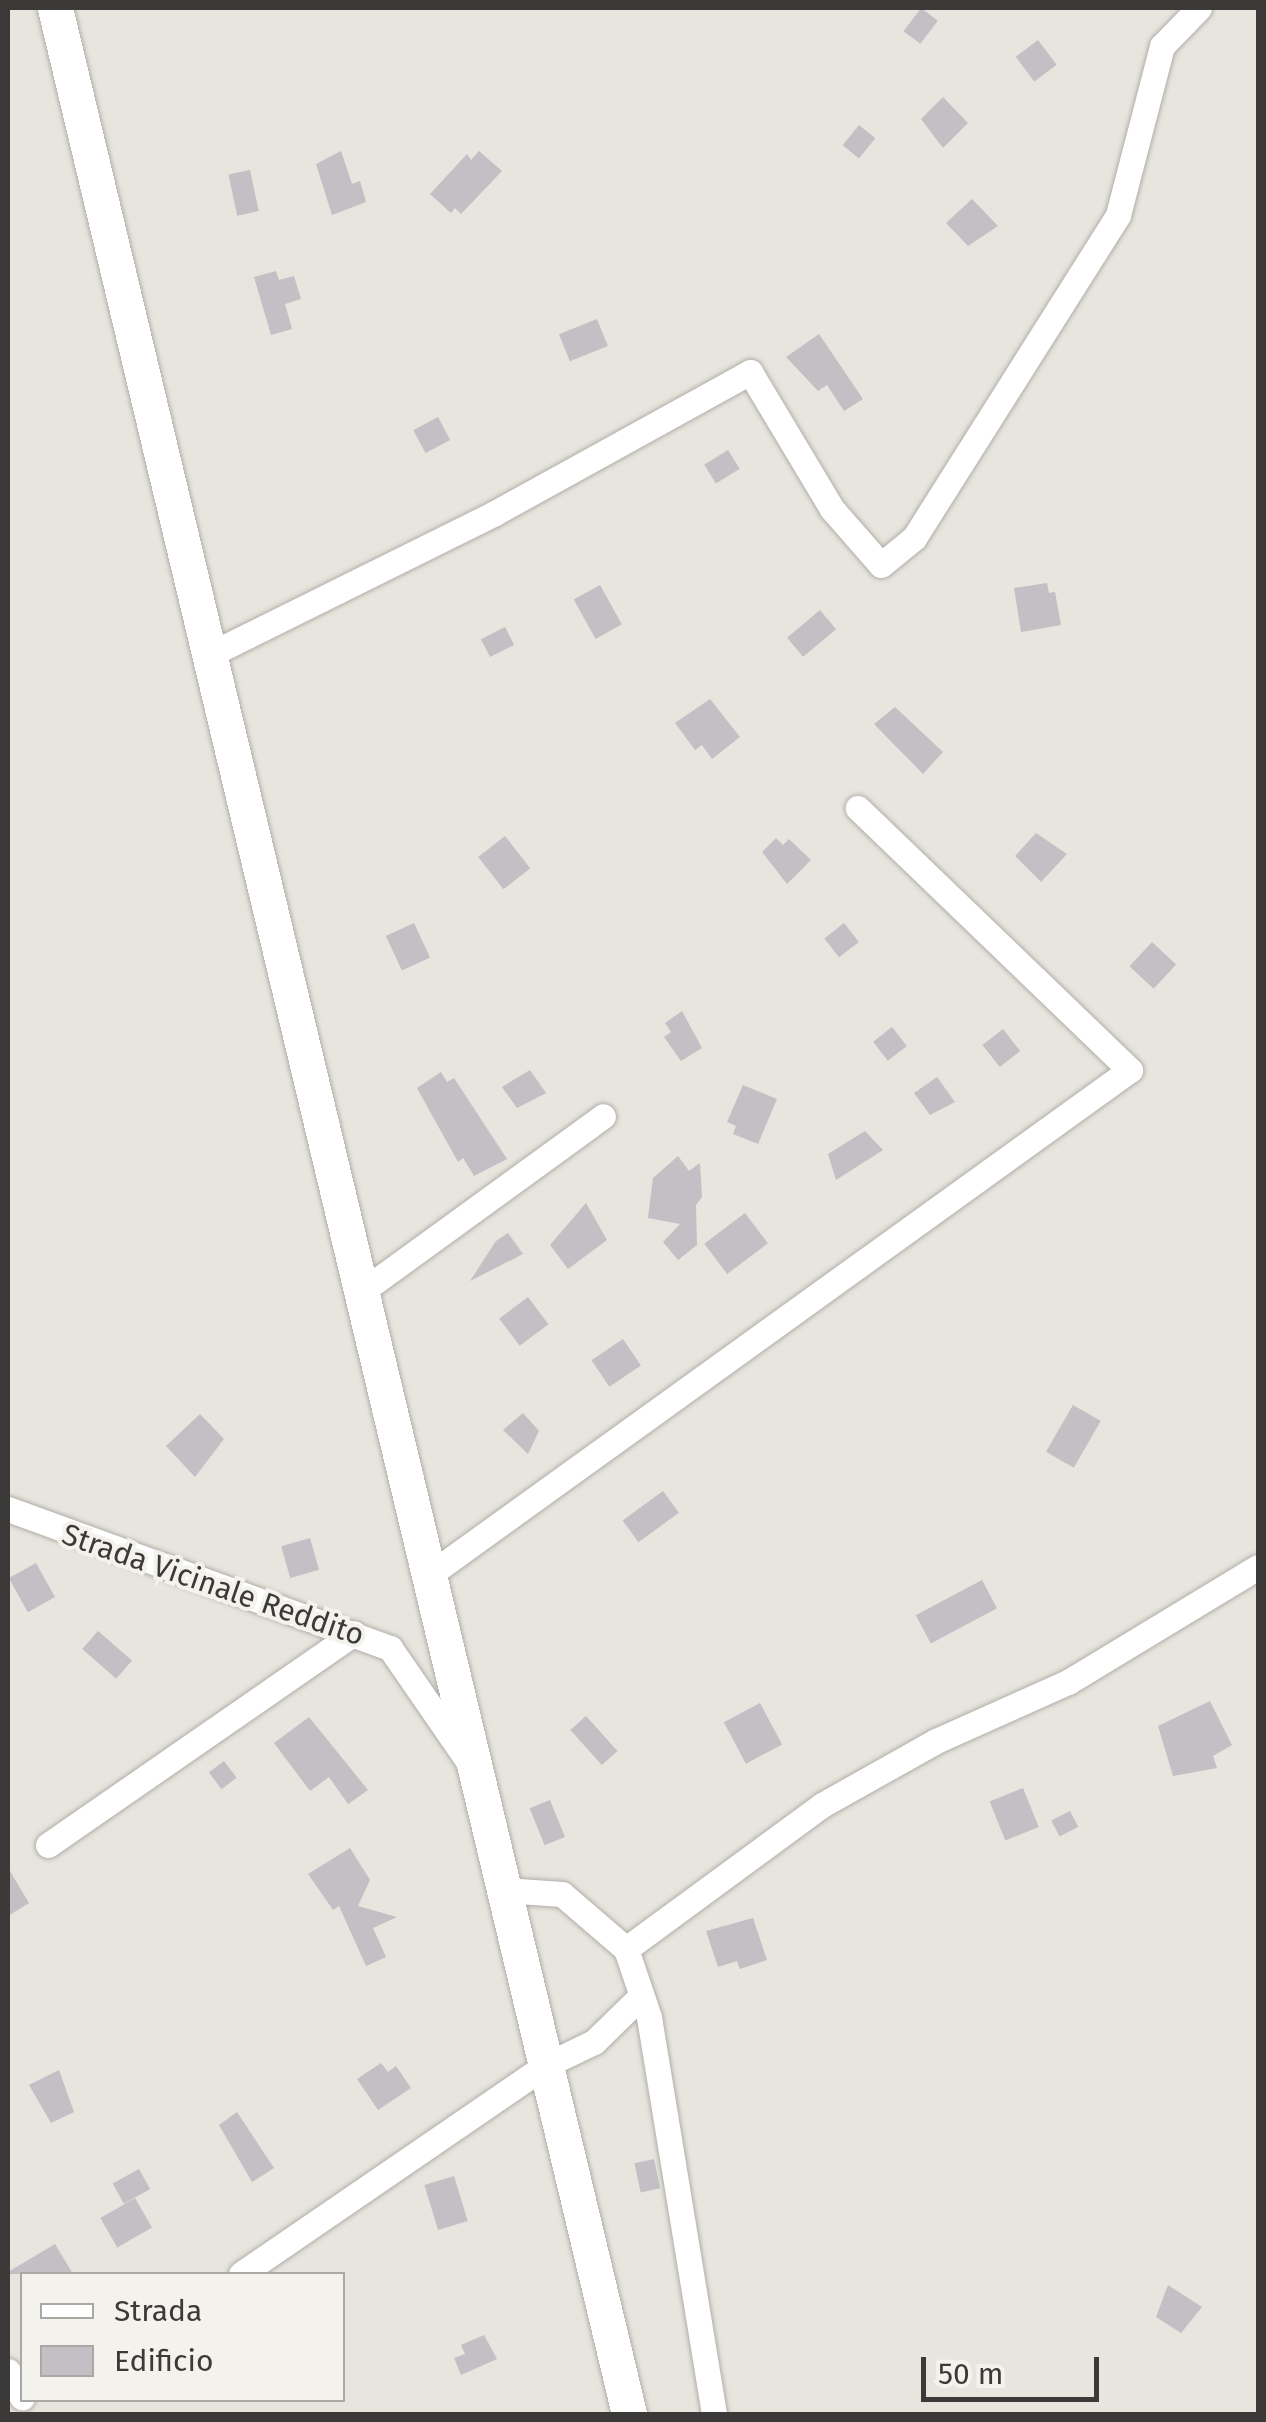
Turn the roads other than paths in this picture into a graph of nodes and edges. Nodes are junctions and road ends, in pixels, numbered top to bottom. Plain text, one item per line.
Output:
1 (54, 8) edge
2 (1200, 8) edge
3 (209, 655) junction
4 (858, 808) dead end
5 (602, 1116) dead end
6 (361, 1292) junction
7 (8, 1508) edge
8 (1258, 1567) edge
9 (429, 1575) junction
10 (354, 1633) junction
11 (476, 1773) junction
12 (48, 1845) dead end
13 (504, 1890) junction
14 (626, 1949) junction
15 (641, 1996) junction
16 (546, 2065) junction
17 (244, 2272) edge
18 (8, 2371) edge
19 (20, 2394) edge
20 (629, 2414) edge
21 (714, 2414) edge

1 - 3 main road
2 - 3 street
3 - 6 main road
4 - 9 street
5 - 6 street
6 - 9 main road
7 - 10 street, Strada Vicinale Reddito
8 - 14 street
9 - 11 main road
10 - 11 street, Strada Vicinale Reddito
10 - 12 street
11 - 13 main road
13 - 14 street
13 - 16 main road
14 - 15 street
15 - 16 street
15 - 21 street
16 - 17 street
16 - 20 main road
18 - 19 street

